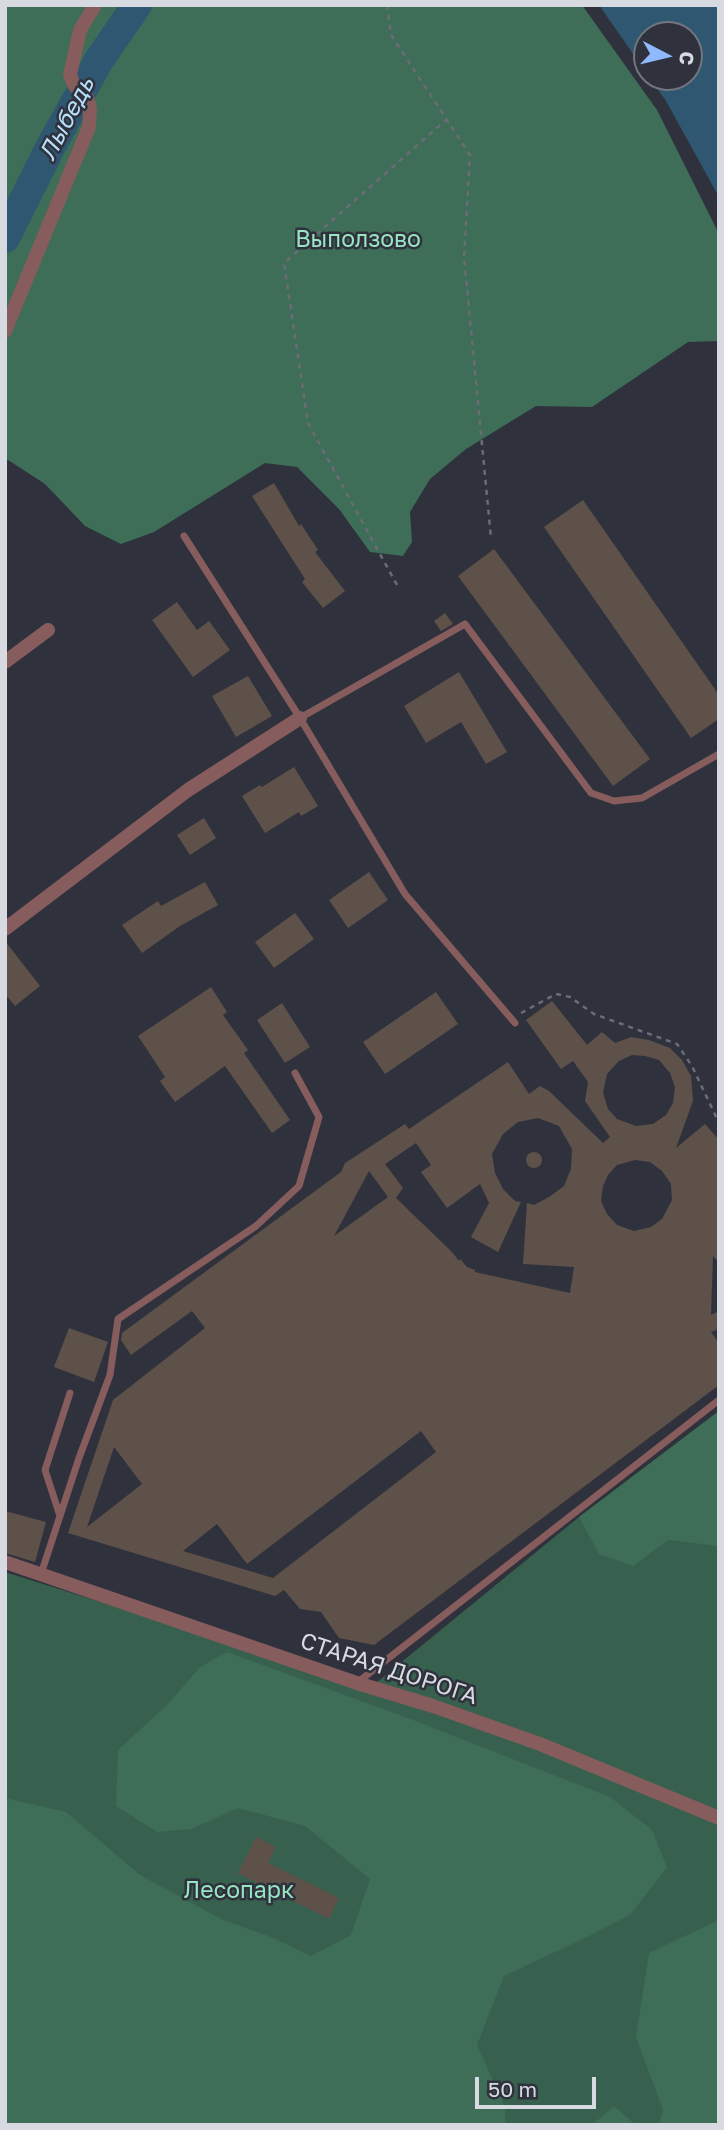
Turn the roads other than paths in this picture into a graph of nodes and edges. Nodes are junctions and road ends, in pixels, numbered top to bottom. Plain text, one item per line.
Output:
1 (96, 5) edge
2 (5, 331) edge
3 (184, 536) dead end
4 (48, 630) dead end
5 (5, 663) edge
6 (300, 718) junction
7 (719, 754) edge
8 (5, 929) edge
9 (514, 1020) road end
10 (295, 1073) dead end
11 (70, 1393) dead end
12 (719, 1400) edge
13 (60, 1517) junction
14 (5, 1562) edge
15 (41, 1574) junction
16 (357, 1683) junction
17 (719, 1818) edge

1 - 2 street
3 - 6 lane
4 - 5 street
6 - 7 lane
6 - 8 street
6 - 9 lane
10 - 13 lane
11 - 13 lane
12 - 16 lane
13 - 15 lane
14 - 15 street, СТАРАЯ ДОРОГА
15 - 16 street, СТАРАЯ ДОРОГА
16 - 17 street, СТАРАЯ ДОРОГА

